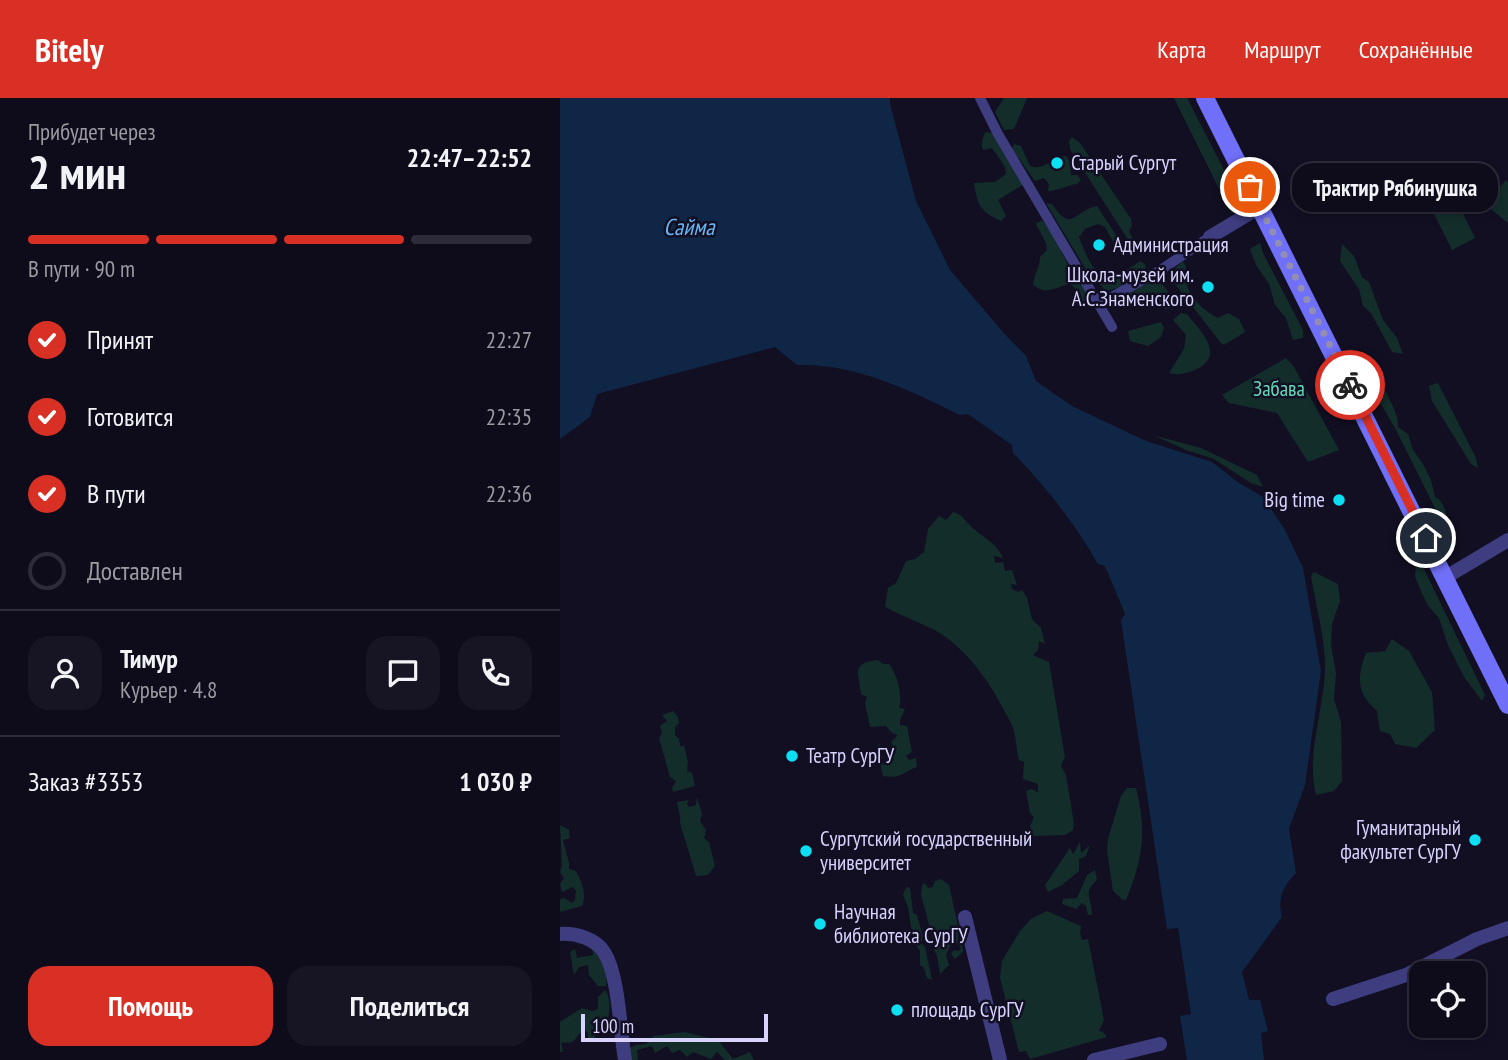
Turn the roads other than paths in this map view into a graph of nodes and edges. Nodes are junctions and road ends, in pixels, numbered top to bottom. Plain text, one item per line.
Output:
1 (981, 98) edge
2 (1205, 98) edge
3 (1260, 207) junction
4 (1210, 237) joint
5 (1099, 304) junction
6 (1112, 327) dead end
7 (1508, 540) edge
8 (1446, 577) junction
9 (1508, 705) edge
10 (965, 917) dead end
11 (1508, 928) edge
12 (560, 934) edge
13 (1333, 999) dead end
14 (1160, 1044) dead end
15 (625, 1060) edge
16 (1000, 1060) edge
17 (1094, 1060) edge

1 - 5 street
2 - 3 main road
3 - 4 street
3 - 8 main road
4 - 5 street
5 - 6 street
7 - 8 street
8 - 9 main road
10 - 16 street
11 - 13 street
12 - 15 street
14 - 17 street

